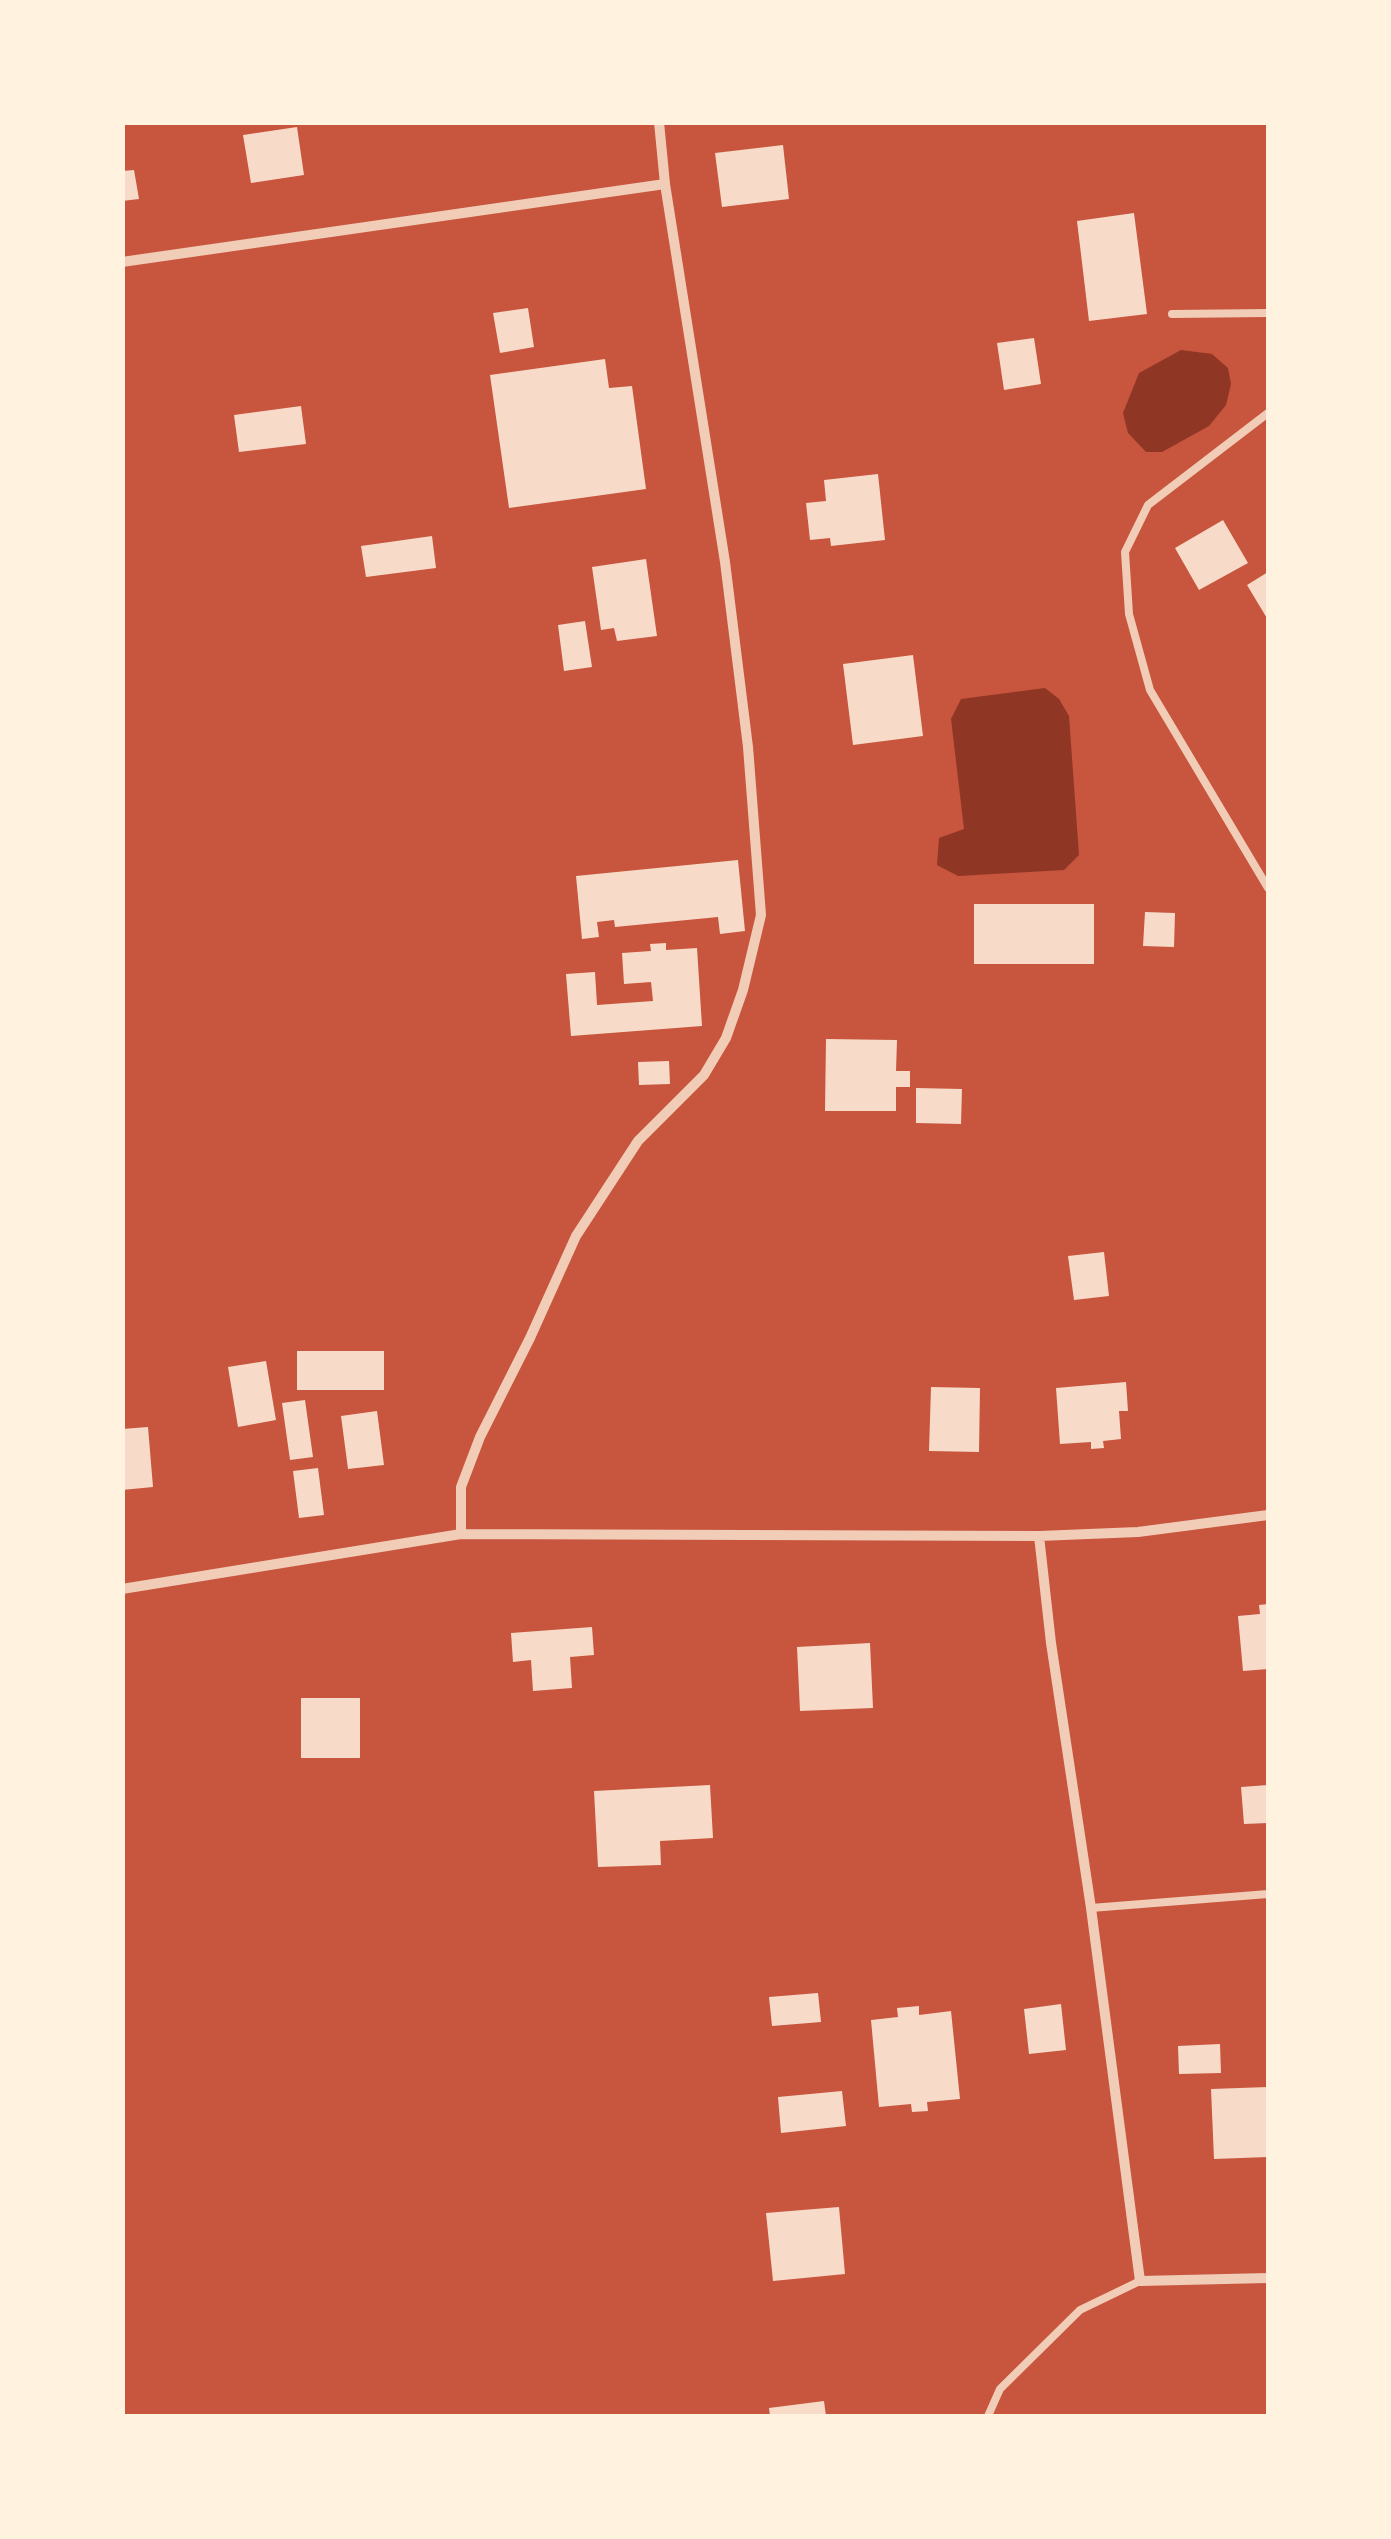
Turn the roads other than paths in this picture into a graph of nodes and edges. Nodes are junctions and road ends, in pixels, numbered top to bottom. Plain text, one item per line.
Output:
1 (659, 122) edge
2 (665, 184) junction
3 (122, 262) edge
4 (1268, 313) edge
5 (1172, 314) dead end
6 (1268, 413) edge
7 (1268, 888) edge
8 (1268, 1515) edge
9 (460, 1534) junction
10 (1038, 1536) junction
11 (122, 1590) edge
12 (1268, 1894) edge
13 (1091, 1908) junction
14 (1268, 2278) edge
15 (1140, 2280) junction
16 (988, 2416) edge

1 - 2 street
2 - 3 street
2 - 9 street
4 - 5 lane
6 - 7 lane
8 - 10 street
9 - 10 street
9 - 11 street
10 - 13 street
12 - 13 lane
13 - 15 street
14 - 15 street
15 - 16 lane

